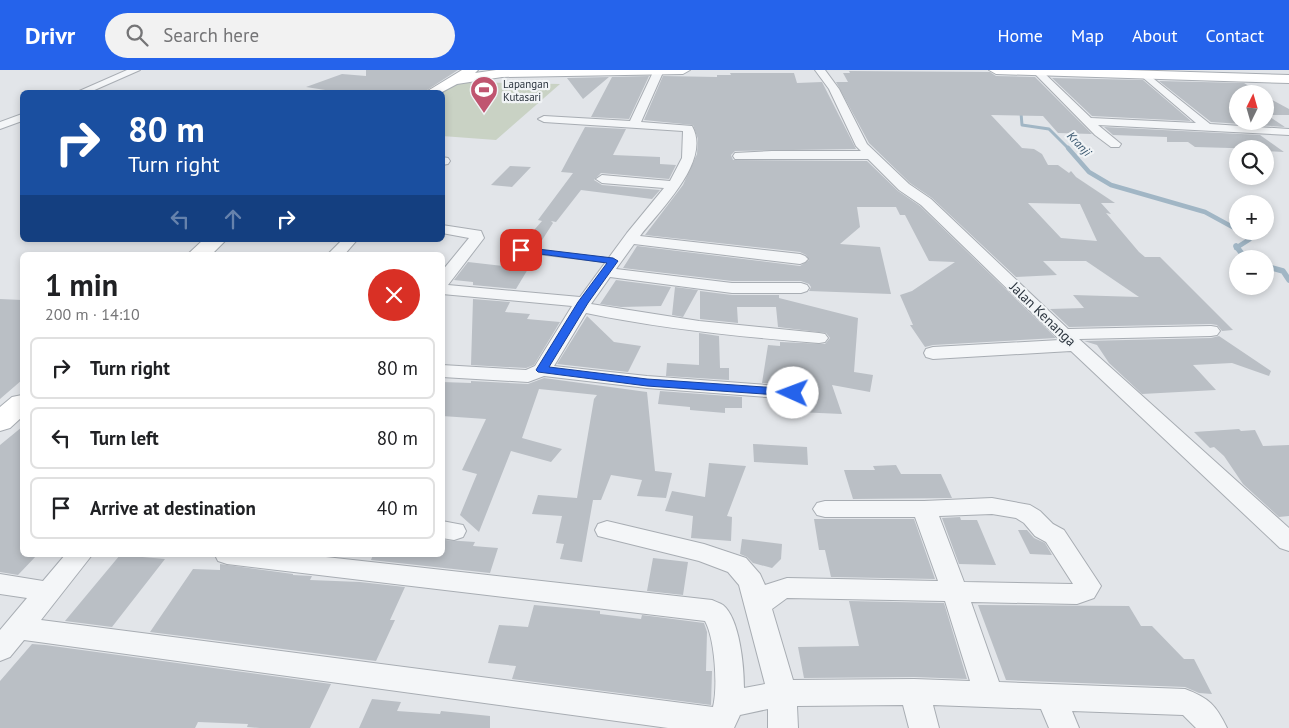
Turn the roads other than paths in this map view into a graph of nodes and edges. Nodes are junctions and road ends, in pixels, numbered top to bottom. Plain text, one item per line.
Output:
1 (135, 70) edge
2 (471, 70) edge
3 (481, 70) edge
4 (659, 70) edge
5 (667, 70) edge
6 (683, 70) edge
7 (820, 70) edge
8 (996, 70) edge
9 (597, 71) edge
10 (1037, 71) edge
11 (1075, 71) edge
12 (502, 73) junction
13 (1144, 74) junction
14 (1289, 79) edge
15 (456, 80) junction
16 (87, 90) edge
17 (437, 90) edge
18 (20, 118) edge
19 (544, 119) dead end
20 (1088, 121) junction
21 (635, 125) junction
22 (0, 126) edge
23 (1207, 127) junction
24 (1289, 132) edge
25 (1115, 144) dead end
26 (872, 155) junction
27 (739, 156) dead end
28 (602, 179) dead end
29 (673, 185) junction
30 (445, 229) edge
31 (630, 239) junction
32 (214, 242) edge
33 (348, 242) edge
34 (521, 250) dead end
35 (202, 252) edge
36 (339, 252) edge
37 (800, 259) dead end
38 (609, 266) junction
39 (445, 278) edge
40 (801, 288) dead end
41 (445, 289) edge
42 (582, 304) junction
43 (1211, 331) dead end
44 (819, 338) dead end
45 (1069, 339) junction
46 (933, 353) dead end
47 (542, 370) junction
48 (445, 376) edge
49 (793, 393) dead end
50 (20, 405) edge
51 (0, 422) edge
52 (825, 509) dead end
53 (924, 509) junction
54 (607, 530) dead end
55 (1289, 542) edge
56 (78, 557) edge
57 (243, 557) edge
58 (0, 584) edge
59 (954, 590) junction
60 (49, 592) junction
61 (757, 606) junction
62 (18, 628) junction
63 (0, 650) edge
64 (914, 692) junction
65 (782, 693) junction
66 (989, 695) junction
67 (1051, 697) junction
68 (723, 718) edge
69 (783, 728) edge
70 (924, 728) edge
71 (1064, 728) edge
72 (1212, 728) edge

1 - 16 street
2 - 15 street
3 - 12 street
4 - 5 street
4 - 9 street
4 - 21 street
5 - 6 street
7 - 26 street, Jalan Kenanga
8 - 10 street
9 - 12 street
10 - 11 street
10 - 20 street
11 - 13 street
12 - 15 street
13 - 14 street
13 - 23 street
15 - 17 street
18 - 22 street
19 - 21 street
20 - 23 street
20 - 25 street
21 - 29 street
23 - 24 street
26 - 27 street
26 - 45 street, Jalan Kenanga
28 - 29 street
29 - 31 street
30 - 39 street
31 - 37 street
31 - 38 street
32 - 35 street
33 - 36 street
34 - 38 lane
38 - 40 street
38 - 42 street
41 - 42 street
42 - 44 street
42 - 47 street
43 - 45 street
45 - 46 street
45 - 55 street, Jalan Kenanga
47 - 48 street
47 - 49 street
50 - 51 street
52 - 53 street
53 - 59 street
53 - 59 street
54 - 61 street
56 - 60 street
57 - 68 street
58 - 60 street
59 - 61 street
59 - 66 street
60 - 62 street
61 - 65 street
62 - 63 street
62 - 68 street
64 - 65 street
64 - 66 street
64 - 70 street
65 - 68 street
65 - 69 street
66 - 67 street
67 - 71 street
67 - 72 street

